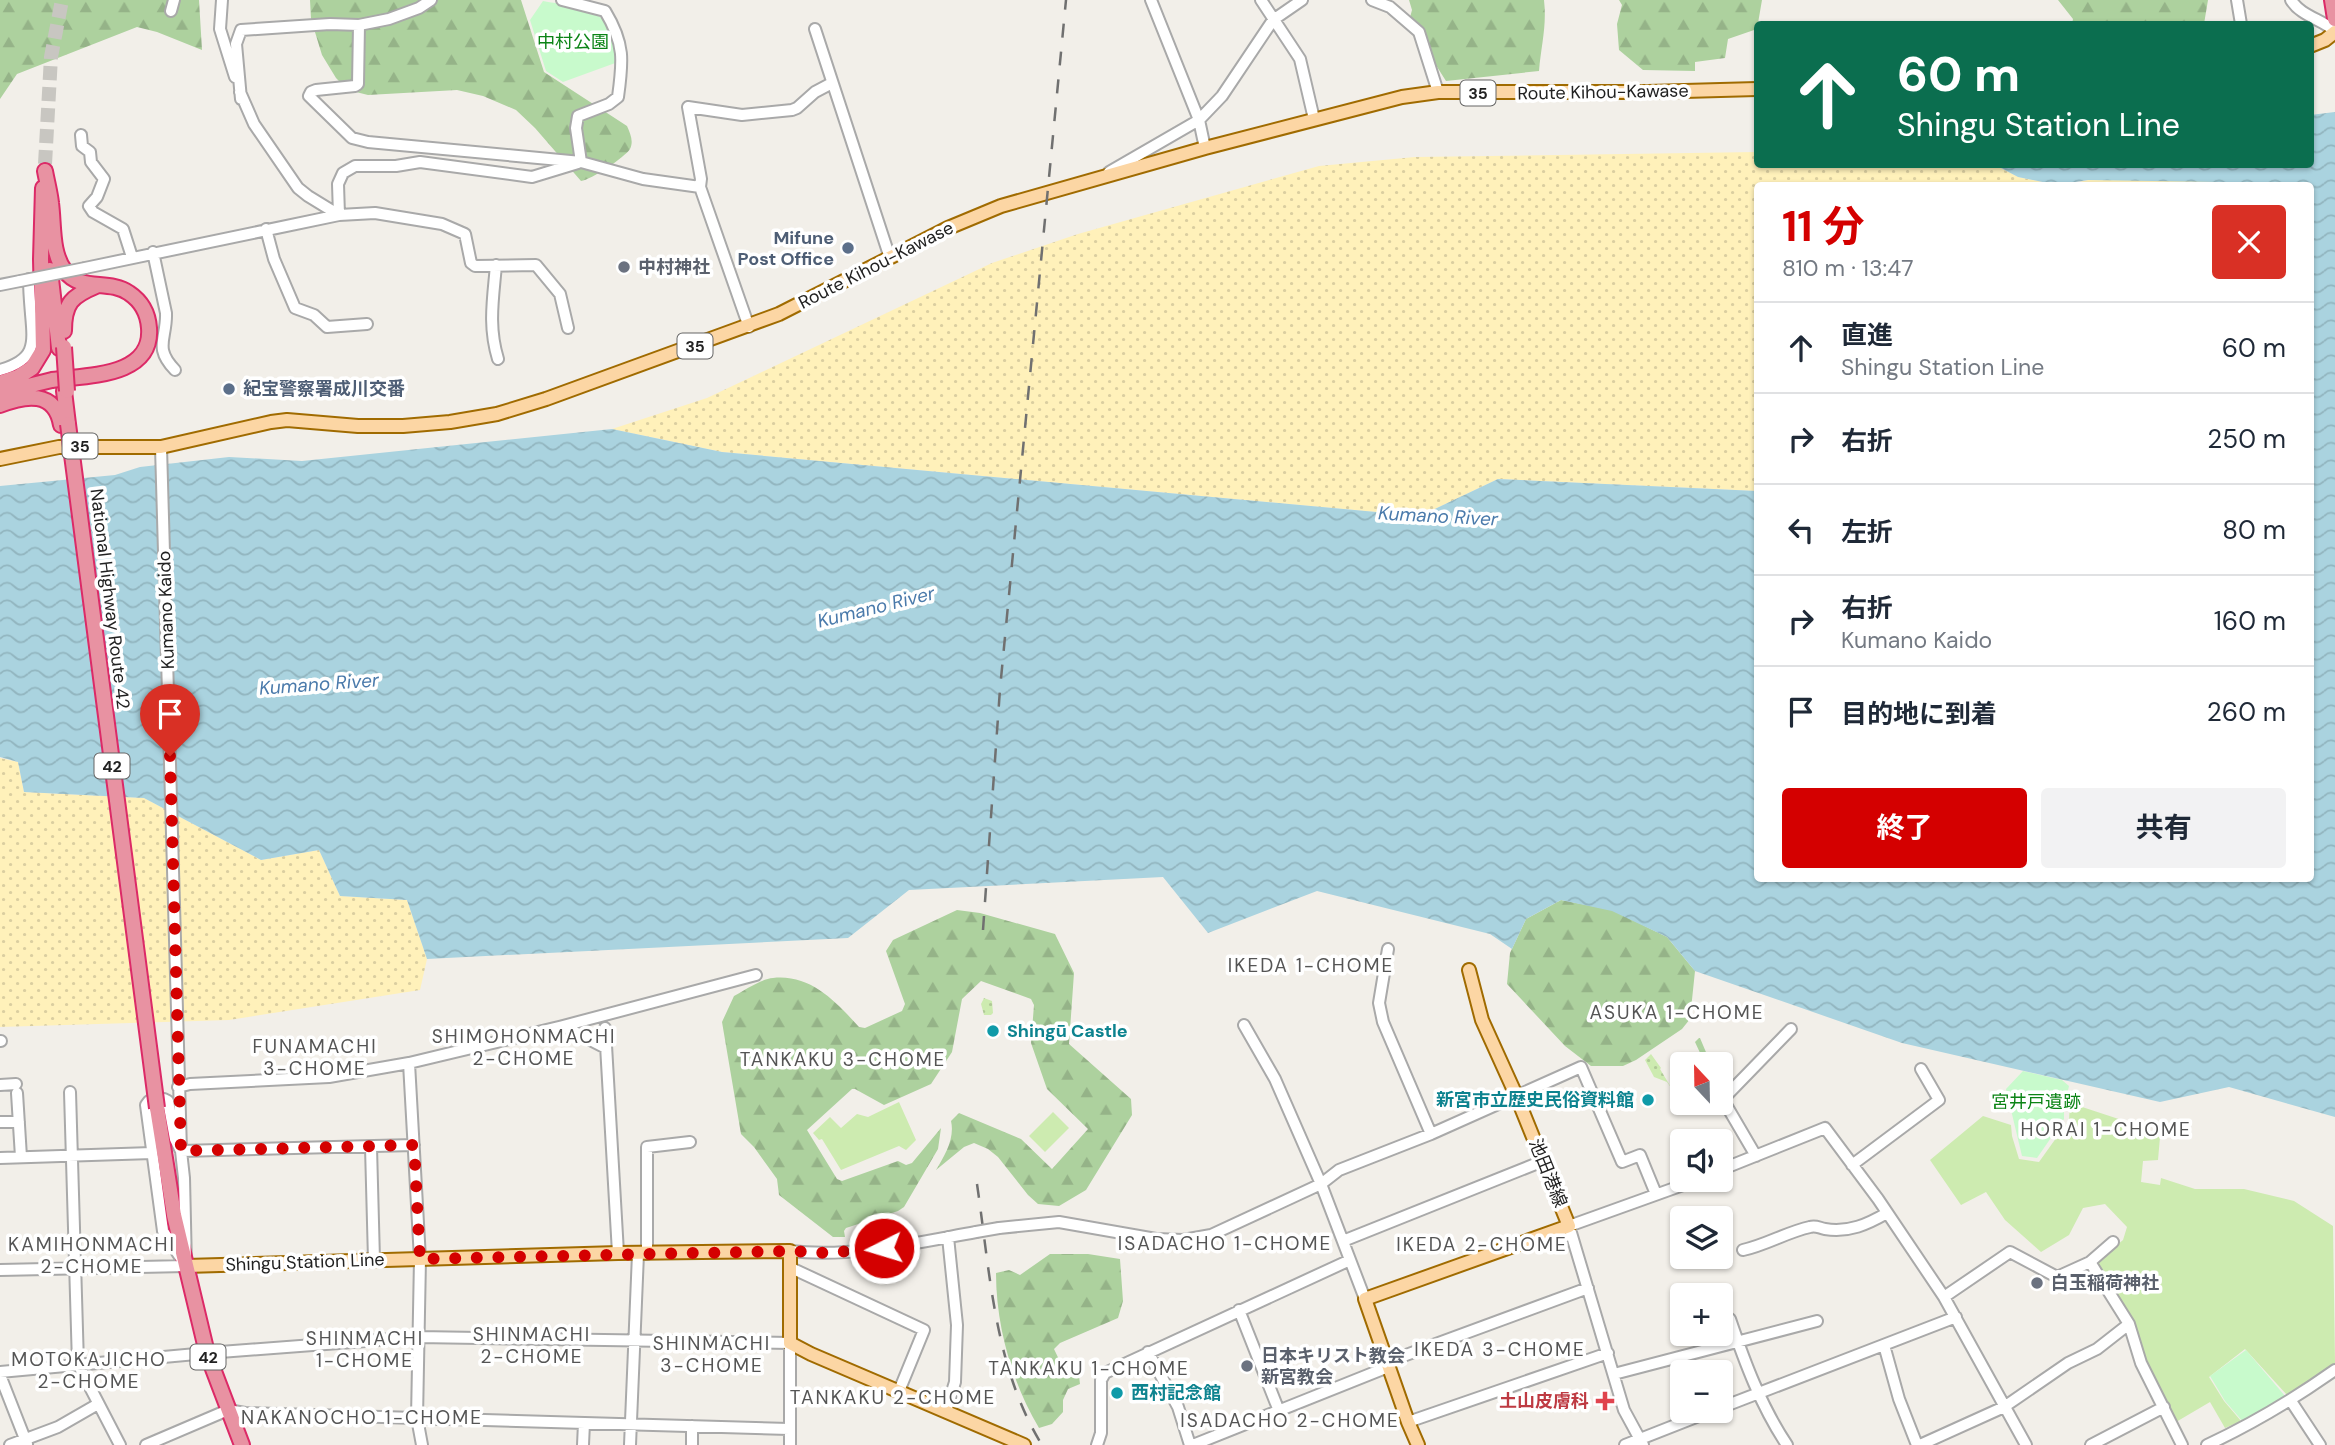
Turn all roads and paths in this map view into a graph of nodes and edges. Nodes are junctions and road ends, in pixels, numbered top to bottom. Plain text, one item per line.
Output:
1 (222, 0) edge
2 (431, 0) edge
3 (562, 0) edge
4 (1150, 0) edge
5 (1261, 0) edge
6 (1302, 0) edge
7 (1372, 0) edge
8 (2237, 0) edge
9 (2291, 0) edge
10 (2332, 0) edge
11 (2335, 19) edge
12 (1273, 20) junction
13 (2240, 21) edge
14 (359, 25) junction
15 (815, 29) dead end
16 (2335, 32) edge
17 (2314, 44) edge
18 (832, 82) junction
19 (1754, 89) edge
20 (1437, 92) junction
21 (242, 99) junction
22 (1314, 119) junction
23 (1199, 120) junction
24 (81, 135) dead end
25 (1205, 148) junction
26 (581, 162) junction
27 (45, 168) junction
28 (1093, 181) junction
29 (700, 187) junction
30 (339, 215) junction
31 (266, 229) junction
32 (153, 252) junction
33 (132, 257) junction
34 (890, 258) junction
35 (496, 265) junction
36 (24, 280) junction
37 (0, 285) edge
38 (96, 286) junction
39 (367, 324) dead end
40 (749, 327) junction
41 (569, 328) dead end
42 (62, 347) junction
43 (498, 359) dead end
44 (0, 370) edge
45 (175, 370) dead end
46 (0, 383) edge
47 (0, 395) edge
48 (0, 405) edge
49 (65, 421) junction
50 (162, 452) junction
51 (0, 459) edge
52 (1388, 949) dead end
53 (1469, 970) dead end
54 (756, 975) dead end
55 (1244, 1025) dead end
56 (563, 1026) junction
57 (605, 1028) dead end
58 (1791, 1029) dead end
59 (606, 1048) junction
60 (409, 1063) junction
61 (1921, 1069) dead end
62 (0, 1085) edge
63 (178, 1085) junction
64 (70, 1092) dead end
65 (1516, 1095) junction
66 (0, 1122) edge
67 (19, 1122) junction
68 (1431, 1133) junction
69 (690, 1142) dead end
70 (414, 1145) junction
71 (371, 1147) junction
72 (181, 1151) junction
73 (152, 1153) junction
74 (71, 1156) junction
75 (1756, 1156) junction
76 (21, 1157) junction
77 (0, 1158) edge
78 (1543, 1161) junction
79 (1733, 1165) edge
80 (1852, 1165) junction
81 (1321, 1184) junction
82 (1670, 1190) edge
83 (1656, 1195) junction
84 (1887, 1213) junction
85 (1569, 1226) junction
86 (948, 1237) junction
87 (1343, 1241) junction
88 (2113, 1242) dead end
89 (1743, 1250) dead end
90 (790, 1251) junction
91 (618, 1253) junction
92 (642, 1254) junction
93 (420, 1259) junction
94 (374, 1260) junction
95 (1350, 1260) junction
96 (2091, 1262) junction
97 (186, 1266) junction
98 (789, 1267) junction
99 (74, 1268) junction
100 (0, 1270) edge
101 (1588, 1288) junction
102 (1944, 1297) junction
103 (1365, 1299) junction
104 (1239, 1310) junction
105 (1956, 1317) junction
106 (1817, 1321) dead end
107 (2129, 1324) junction
108 (1733, 1328) edge
109 (418, 1337) junction
110 (633, 1340) junction
111 (1738, 1342) junction
112 (790, 1343) junction
113 (1884, 1345) junction
114 (1148, 1352) junction
115 (207, 1353) junction
116 (1608, 1353) junction
117 (78, 1364) junction
118 (1388, 1364) junction
119 (2335, 1370) edge
120 (0, 1374) edge
121 (1614, 1374) junction
122 (899, 1391) junction
123 (1758, 1393) junction
124 (2291, 1401) junction
125 (1733, 1403) edge
126 (98, 1404) junction
127 (2004, 1407) junction
128 (2164, 1407) junction
129 (228, 1410) junction
130 (946, 1411) junction
131 (1279, 1411) junction
132 (417, 1418) junction
133 (1408, 1422) junction
134 (584, 1423) junction
135 (1684, 1423) edge
136 (630, 1424) junction
137 (692, 1426) junction
138 (789, 1429) junction
139 (26, 1442) edge
140 (1641, 1442) edge
141 (10, 1445) edge
142 (120, 1445) edge
143 (146, 1445) edge
144 (242, 1445) edge
145 (422, 1445) edge
146 (583, 1445) edge
147 (629, 1445) edge
148 (692, 1445) edge
149 (790, 1445) edge
150 (1024, 1445) edge
151 (1097, 1445) edge
152 (1191, 1445) edge
153 (1418, 1445) edge
154 (1625, 1445) edge
155 (1787, 1445) edge
156 (1919, 1445) edge
157 (2026, 1445) edge
158 (2091, 1445) edge
159 (2182, 1445) edge
160 (2207, 1445) edge
161 (2320, 1445) edge

1 - 21 street
2 - 14 street
3 - 26 street
4 - 23 street
5 - 12 street
6 - 12 street
7 - 20 street
8 - 13 street
9 - 16 street
10 - 11 highway
12 - 22 street
12 - 23 street
14 - 21 street
14 - 26 street
15 - 18 street
16 - 17 main road
18 - 29 street
18 - 34 street
19 - 20 main road, Route Kihou-Kawase / 35
20 - 22 main road, Route Kihou-Kawase / 35
21 - 30 street
22 - 25 main road, Route Kihou-Kawase / 35
23 - 25 street
23 - 28 street
24 - 33 street
25 - 28 main road, Route Kihou-Kawase / 35
26 - 29 street
26 - 30 street
27 - 38 highway
27 - 42 highway, National Highway Route 42 / 42
27 - 46 highway
28 - 34 main road, Route Kihou-Kawase / 35
29 - 40 street
30 - 31 street
30 - 35 street
31 - 32 street
31 - 39 street
32 - 33 street
32 - 45 street
33 - 36 street, bridge
34 - 40 main road, Route Kihou-Kawase / 35
35 - 41 street
35 - 43 street
36 - 37 street
36 - 44 street
38 - 42 highway, 42
38 - 47 highway
40 - 50 main road, Route Kihou-Kawase / 35
42 - 49 highway, National Highway Route 42 / 42, bridge
48 - 49 highway
49 - 97 highway, National Highway Route 42 / 42, bridge
50 - 51 main road, Route Kihou-Kawase / 35
50 - 63 street, Kumano Kaido
52 - 68 street
53 - 65 main road, 池田港線
54 - 56 street
55 - 81 street
56 - 59 street
56 - 60 street
57 - 59 street
58 - 75 street
59 - 91 street
60 - 63 street
60 - 70 street
61 - 80 street
62 - 67 street
63 - 72 street, Kumano Kaido
64 - 74 street
65 - 68 street
65 - 78 main road, 池田港線
65 - 83 street
66 - 67 street
67 - 76 street
68 - 81 street
69 - 92 street
70 - 71 street
70 - 93 street
71 - 72 street
71 - 94 street
72 - 73 street
72 - 97 street
73 - 74 street
73 - 97 street
74 - 76 street
74 - 99 street
75 - 79 street
75 - 80 street
76 - 77 street
78 - 85 main road, 池田港線
78 - 87 street
80 - 84 street
81 - 86 street, bridge
81 - 87 street
82 - 83 street
83 - 85 street
84 - 89 street
84 - 102 street
85 - 101 street
85 - 103 main road, 池田港線
86 - 90 street
86 - 130 street
87 - 95 street
88 - 96 street
90 - 92 main road, Shingu Station Line
90 - 98 main road
91 - 92 main road, Shingu Station Line
91 - 93 main road, Shingu Station Line
92 - 110 street
93 - 94 main road, Shingu Station Line
93 - 109 street
94 - 97 main road, Shingu Station Line
95 - 103 street
95 - 104 street
96 - 102 street
96 - 107 street
97 - 99 street
97 - 115 highway, National Highway Route 42 / 42
98 - 112 main road
98 - 122 street
99 - 100 street
99 - 117 street
101 - 116 street
101 - 118 street
102 - 105 street
103 - 118 main road
104 - 114 street
104 - 131 street
105 - 113 street
105 - 127 street
106 - 111 street
107 - 127 street
107 - 128 street
108 - 111 street
109 - 110 street
109 - 115 street
109 - 132 street
110 - 112 street
110 - 136 street
111 - 121 street
111 - 123 street
112 - 122 main road
112 - 138 street
113 - 123 street
113 - 156 street
114 - 151 street
114 - 152 street
115 - 117 street
115 - 129 highway, National Highway Route 42 / 42
116 - 121 street
116 - 133 street
117 - 120 street
117 - 126 street
118 - 131 street
118 - 133 main road
119 - 124 street
120 - 139 street
121 - 140 street
122 - 130 main road
123 - 125 street
123 - 155 street
124 - 160 street
124 - 161 street
126 - 139 street
126 - 142 street
127 - 156 street
127 - 157 street
128 - 158 street
128 - 159 street
129 - 132 street
129 - 143 street
129 - 144 highway, National Highway Route 42 / 42
130 - 150 main road
131 - 152 street
132 - 134 street
132 - 145 street
133 - 153 main road
134 - 136 street
134 - 146 street
135 - 140 street
136 - 137 street
136 - 147 street
137 - 138 street
137 - 148 street
138 - 149 street
139 - 141 street
140 - 154 street

